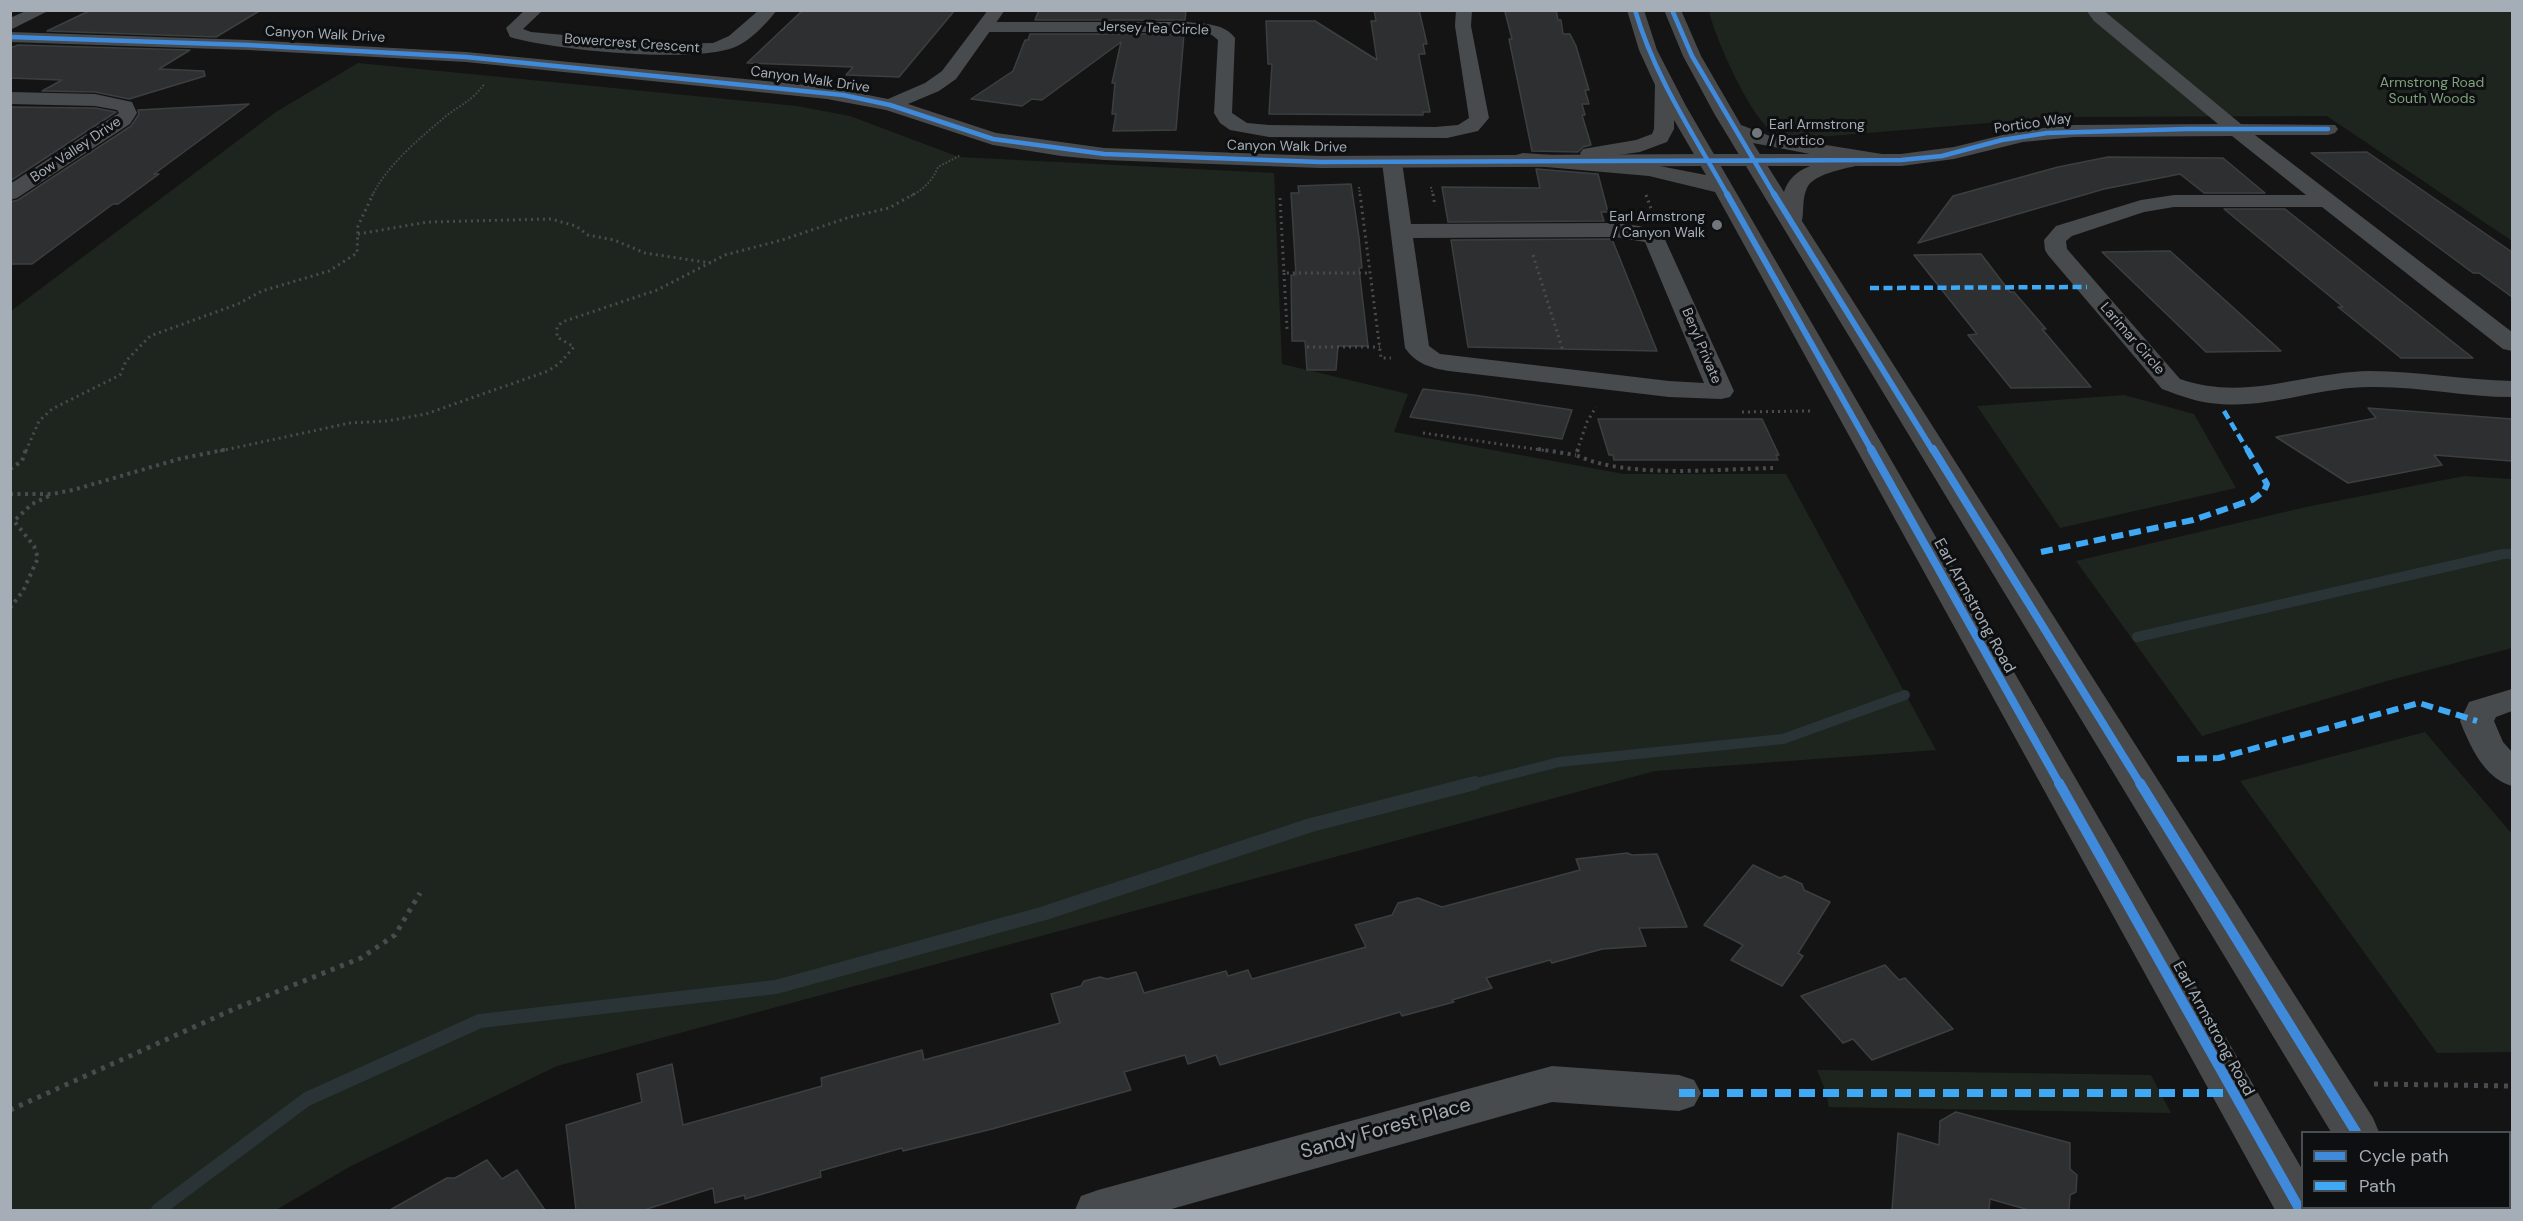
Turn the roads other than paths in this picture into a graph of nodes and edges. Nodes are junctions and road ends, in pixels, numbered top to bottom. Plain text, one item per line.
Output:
1 (42, 10) edge
2 (535, 10) edge
3 (769, 10) edge
4 (997, 10) edge
5 (1464, 10) edge
6 (1635, 10) edge
7 (1672, 10) edge
8 (2094, 10) edge
9 (10, 25) edge
10 (986, 27) junction
11 (10, 37) edge
12 (1664, 81) junction
13 (10, 98) edge
14 (890, 105) junction
15 (1734, 129) junction
16 (2235, 129) junction
17 (2328, 129) dead end
18 (1523, 159) junction
19 (1753, 160) junction
20 (1860, 160) junction
21 (1882, 160) junction
22 (1392, 162) junction
23 (1715, 173) junction
24 (10, 194) edge
25 (2326, 201) junction
26 (1791, 221) junction
27 (1401, 231) junction
28 (2512, 344) edge
29 (2512, 389) edge
30 (2512, 700) edge
31 (2512, 774) edge
32 (1678, 1093) dead end
33 (2355, 1131) edge
34 (1098, 1210) edge
35 (2300, 1210) edge

1 - 9 street
2 - 3 street, Bowercrest Crescent
4 - 10 street
5 - 10 street, Jersey Tea Circle
6 - 12 main road, Earl Armstrong Road
7 - 15 main road
8 - 16 street
10 - 14 street
11 - 14 street, Canyon Walk Drive
12 - 18 main road
12 - 23 main road, Earl Armstrong Road
13 - 24 street, Bow Valley Drive
14 - 22 street, Canyon Walk Drive
15 - 19 main road
15 - 21 main road
16 - 17 street, Portico Way
16 - 21 street, Portico Way
16 - 25 street
18 - 22 street, Canyon Walk Drive
18 - 23 street, Canyon Walk Drive
18 - 23 main road
19 - 20 street, Portico Way
19 - 23 street, Portico Way
19 - 26 main road
20 - 21 street, Portico Way
20 - 26 main road
22 - 27 street, Beryl Private
23 - 35 main road, Earl Armstrong Road
25 - 28 street
25 - 29 street, Larimar Circle
26 - 33 main road
27 - 27 street, Beryl Private
30 - 31 street
32 - 34 street, Sandy Forest Place

